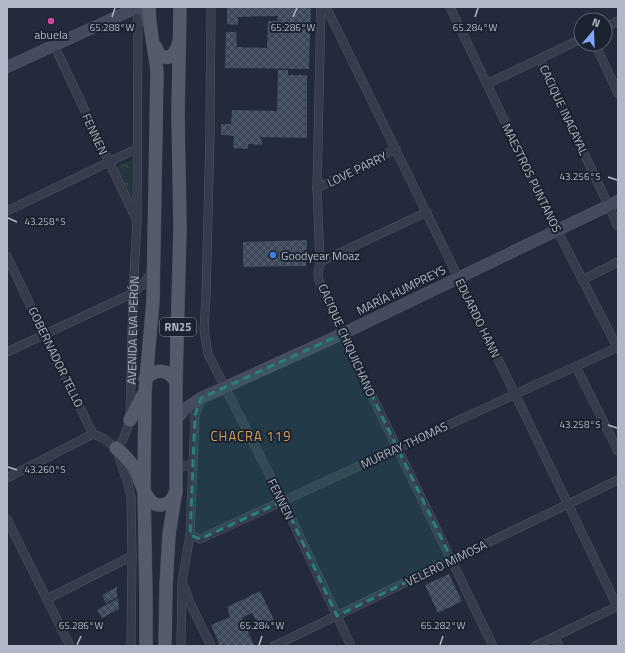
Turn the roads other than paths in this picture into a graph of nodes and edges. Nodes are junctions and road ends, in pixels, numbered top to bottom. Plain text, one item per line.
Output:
1 (138, 7) edge
2 (149, 7) edge
3 (180, 7) edge
4 (211, 7) edge
5 (321, 7) edge
6 (326, 7) edge
7 (450, 7) edge
8 (149, 25) junction
9 (180, 38) junction
10 (153, 43) junction
11 (573, 43) edge
12 (54, 45) junction
13 (600, 52) edge
14 (540, 59) junction
15 (7, 67) edge
16 (488, 84) junction
17 (618, 93) edge
18 (136, 149) junction
19 (396, 149) junction
20 (109, 162) junction
21 (317, 188) junction
22 (613, 203) edge
23 (7, 211) edge
24 (427, 212) junction
25 (137, 222) junction
26 (618, 226) edge
27 (557, 230) junction
28 (7, 256) edge
29 (320, 262) junction
30 (618, 262) edge
31 (154, 269) junction
32 (134, 275) junction
33 (458, 278) junction
34 (582, 280) junction
35 (143, 284) junction
36 (133, 293) junction
37 (153, 301) junction
38 (44, 334) junction
39 (342, 334) junction
40 (617, 347) edge
41 (7, 352) edge
42 (576, 367) junction
43 (145, 385) junction
44 (177, 385) junction
45 (224, 387) junction
46 (515, 394) junction
47 (198, 400) junction
48 (130, 420) junction
49 (176, 420) junction
50 (93, 434) junction
51 (116, 448) junction
52 (398, 449) junction
53 (618, 451) edge
54 (176, 466) junction
55 (193, 466) junction
56 (7, 478) edge
57 (618, 480) edge
58 (144, 490) junction
59 (176, 491) junction
60 (283, 501) junction
61 (568, 504) junction
62 (7, 519) edge
63 (10, 532) edge
64 (190, 535) junction
65 (132, 556) junction
66 (452, 560) junction
67 (182, 582) junction
68 (47, 599) junction
69 (618, 607) edge
70 (337, 616) junction
71 (555, 637) junction
72 (70, 646) edge
73 (131, 646) edge
74 (146, 646) edge
75 (166, 646) edge
76 (181, 646) edge
77 (210, 646) edge
78 (274, 646) edge
79 (352, 646) edge
80 (492, 646) edge
81 (535, 646) edge
82 (559, 646) edge

1 - 8 street
1 - 12 street
1 - 18 street, AVENIDA EVA PERÓN
2 - 8 main road, AVENIDA EVA PERÓN / RN25
3 - 9 main road, RN25
4 - 45 street, FENNEN
5 - 21 street, CACIQUE CHIQUICHANO
6 - 19 street, EDUARDO HANN
7 - 16 street, MAESTROS PUNTANOS
8 - 10 main road, AVENIDA EVA PERÓN / RN25
9 - 10 main road
9 - 44 main road, RN25
10 - 31 main road, AVENIDA EVA PERÓN / RN25
11 - 14 street
12 - 15 street
12 - 20 street, FENNEN
13 - 17 street
14 - 16 street
14 - 22 street, CACIQUE INACAYAL
16 - 27 street, MAESTROS PUNTANOS
18 - 20 street
18 - 25 street, AVENIDA EVA PERÓN
19 - 21 street, LOVE PARRY
19 - 24 street, EDUARDO HANN
20 - 23 street
20 - 25 street, FENNEN
21 - 29 street, CACIQUE CHIQUICHANO
22 - 26 street, CACIQUE INACAYAL
22 - 27 street, MARÍA HUMPREYS
24 - 29 street
24 - 33 street, EDUARDO HANN
25 - 32 street, AVENIDA EVA PERÓN
27 - 33 street, MARÍA HUMPREYS
27 - 34 street, MAESTROS PUNTANOS
28 - 38 street, GOBERNADOR TELLO
29 - 39 street, CACIQUE CHIQUICHANO
30 - 34 street
31 - 35 street
31 - 37 main road, AVENIDA EVA PERÓN / RN25
32 - 35 street
32 - 36 street, AVENIDA EVA PERÓN
33 - 39 street, MARÍA HUMPREYS
33 - 46 street, EDUARDO HANN
34 - 40 street, MAESTROS PUNTANOS
35 - 36 street
35 - 37 street
36 - 38 street
36 - 48 street, AVENIDA EVA PERÓN
37 - 43 main road, AVENIDA EVA PERÓN / RN25
38 - 41 street
38 - 50 street, GOBERNADOR TELLO
39 - 45 street, MARÍA HUMPREYS
39 - 52 street, CACIQUE CHIQUICHANO
40 - 42 street, MURRAY THOMAS
42 - 46 street, MURRAY THOMAS
42 - 53 street
43 - 44 main road
43 - 48 main road
43 - 58 main road, AVENIDA EVA PERÓN / RN25
44 - 47 street
44 - 49 main road, RN25
45 - 47 street, MARÍA HUMPREYS
45 - 60 street, FENNEN
46 - 52 street, MURRAY THOMAS
46 - 61 street, EDUARDO HANN
47 - 49 street, MARÍA HUMPREYS
47 - 55 street
48 - 51 street, AVENIDA EVA PERÓN
49 - 54 main road, RN25
50 - 51 street
50 - 56 street
51 - 58 main road
51 - 65 street
52 - 60 street, MURRAY THOMAS
52 - 66 street, CACIQUE CHIQUICHANO
54 - 55 street
54 - 59 main road, RN25
55 - 64 street
57 - 61 street, VELERO MIMOSA
58 - 59 main road
58 - 74 main road, AVENIDA EVA PERÓN / RN25
59 - 75 main road, RN25
60 - 64 street, MURRAY THOMAS
60 - 70 street, FENNEN
61 - 66 street, VELERO MIMOSA
61 - 69 street, EDUARDO HANN
62 - 63 street
63 - 68 street
64 - 67 street
65 - 68 street
65 - 73 street
66 - 70 street, VELERO MIMOSA
66 - 80 street, CACIQUE CHIQUICHANO
67 - 76 street
67 - 77 street
68 - 72 street
69 - 71 street
70 - 78 street, VELERO MIMOSA
70 - 79 street, FENNEN
71 - 81 street
71 - 82 street

